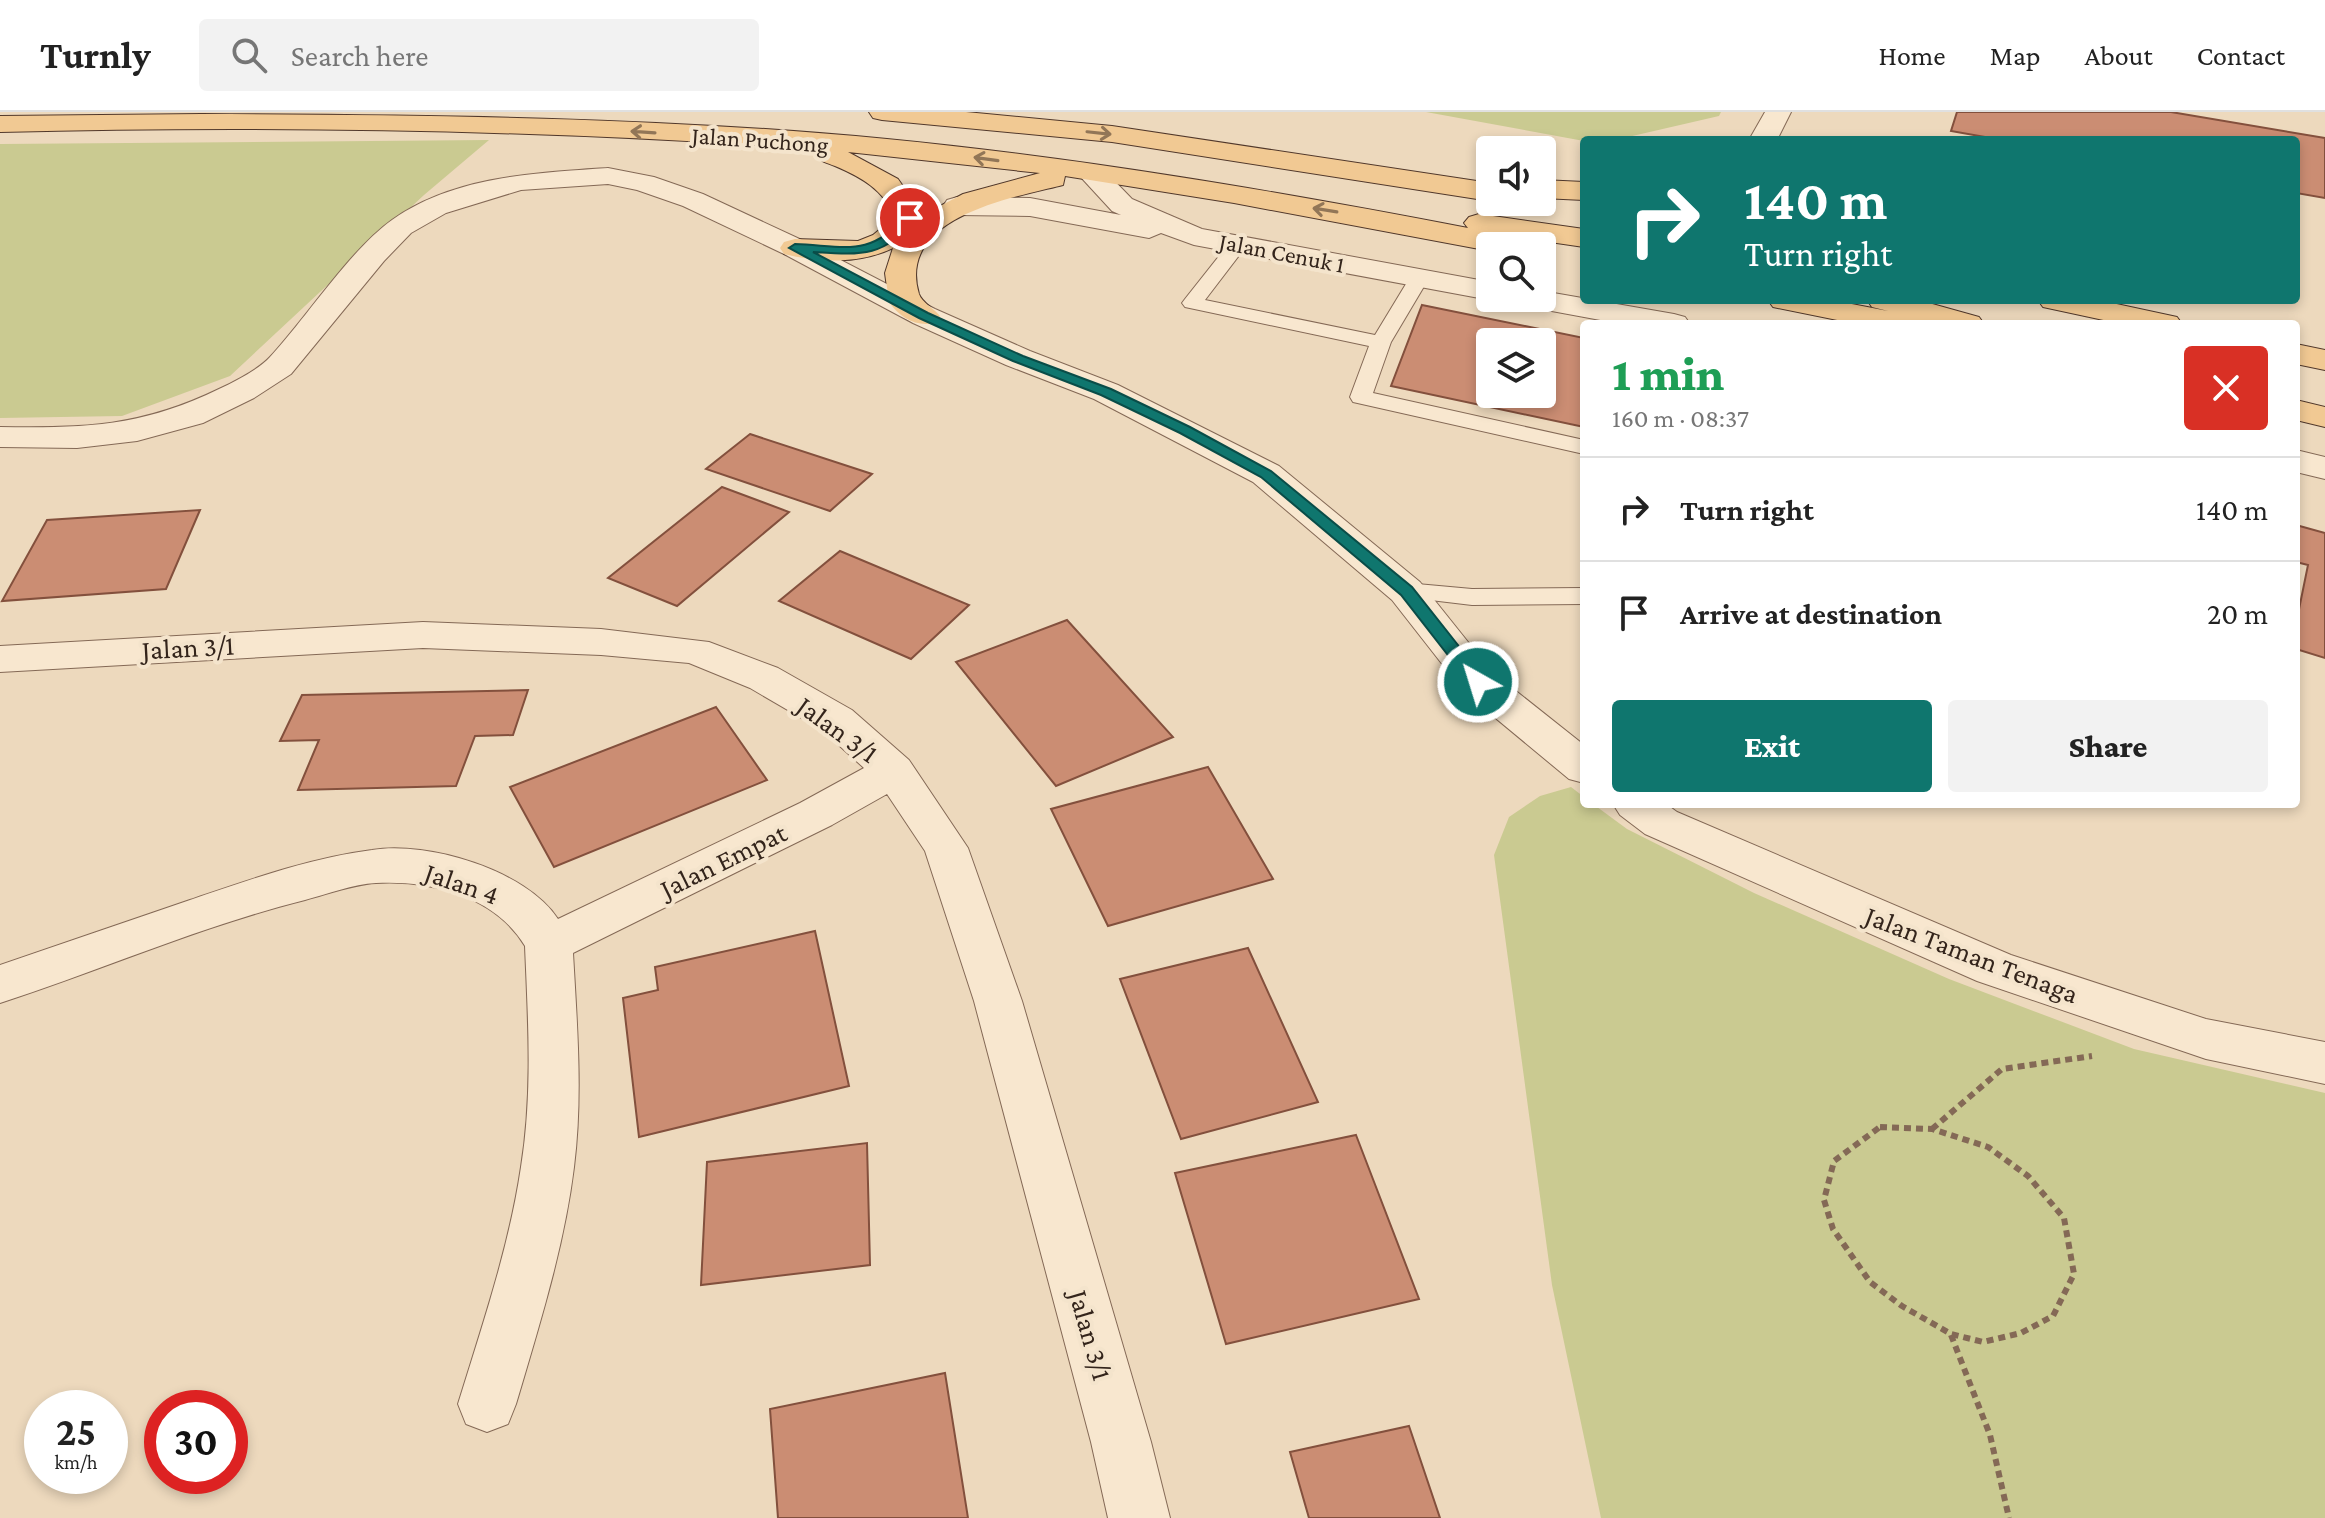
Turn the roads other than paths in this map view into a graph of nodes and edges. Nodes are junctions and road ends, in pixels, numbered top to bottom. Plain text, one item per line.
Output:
1 (882, 112) edge
2 (1778, 112) edge
3 (0, 124) edge
4 (1765, 136) edge
5 (797, 142) junction
6 (1091, 173) junction
7 (1376, 173) junction
8 (1476, 183) edge
9 (1476, 190) edge
10 (1556, 190) edge
11 (1580, 191) edge
12 (1556, 203) edge
13 (957, 206) junction
14 (1580, 207) edge
15 (1363, 217) junction
16 (1194, 236) junction
17 (1580, 237) edge
18 (1476, 239) edge
19 (1238, 245) junction
20 (795, 248) junction
21 (1556, 255) edge
22 (1580, 259) edge
23 (1419, 278) junction
24 (1476, 288) edge
25 (1556, 303) edge
26 (1804, 304) edge
27 (1897, 304) edge
28 (2073, 304) edge
29 (924, 316) junction
30 (1652, 320) edge
31 (1885, 320) edge
32 (1954, 320) edge
33 (2147, 320) edge
34 (1381, 342) junction
35 (2300, 355) edge
36 (2325, 360) edge
37 (2300, 411) edge
38 (2325, 417) edge
39 (0, 437) edge
40 (1580, 446) edge
41 (2300, 462) edge
42 (2325, 468) edge
43 (1406, 591) junction
44 (1580, 596) edge
45 (0, 659) edge
46 (1580, 765) edge
47 (894, 771) junction
48 (1640, 808) edge
49 (549, 944) junction
50 (0, 984) edge
51 (2325, 1063) edge
52 (487, 1404) dead end
53 (1139, 1518) edge

1 -> 7 main road
2 - 4 street
5 -> 3 main road, Jalan Puchong
6 -> 5 main road, Jalan Puchong
5 - 20 main road
6 - 13 main road
15 -> 6 main road, Jalan Puchong
6 - 16 street, Jalan Cenuk 1
7 - 8 main road
7 - 9 main road
10 - 11 main road
12 - 14 main road
13 - 16 street
13 - 29 main road
15 - 17 main road
15 - 18 main road, Jalan Puchong
16 - 19 street, Jalan Cenuk 1
19 - 23 street, Jalan Cenuk 1
19 - 34 lane
20 - 29 street
20 - 39 street
21 - 22 main road
23 - 24 street, Jalan Cenuk 1
23 - 34 lane
25 - 30 street
26 - 31 main road
27 - 32 main road
28 - 33 main road
29 - 43 street
34 - 40 lane
35 - 36 main road
37 - 38 main road
41 - 42 street
43 - 44 lane
43 - 46 street
45 - 47 street, Jalan 3/1
47 - 49 street, Jalan Empat
47 - 53 street, Jalan 3/1
48 - 51 street, Jalan Taman Tenaga
49 - 50 street, Jalan 4
49 - 52 street

